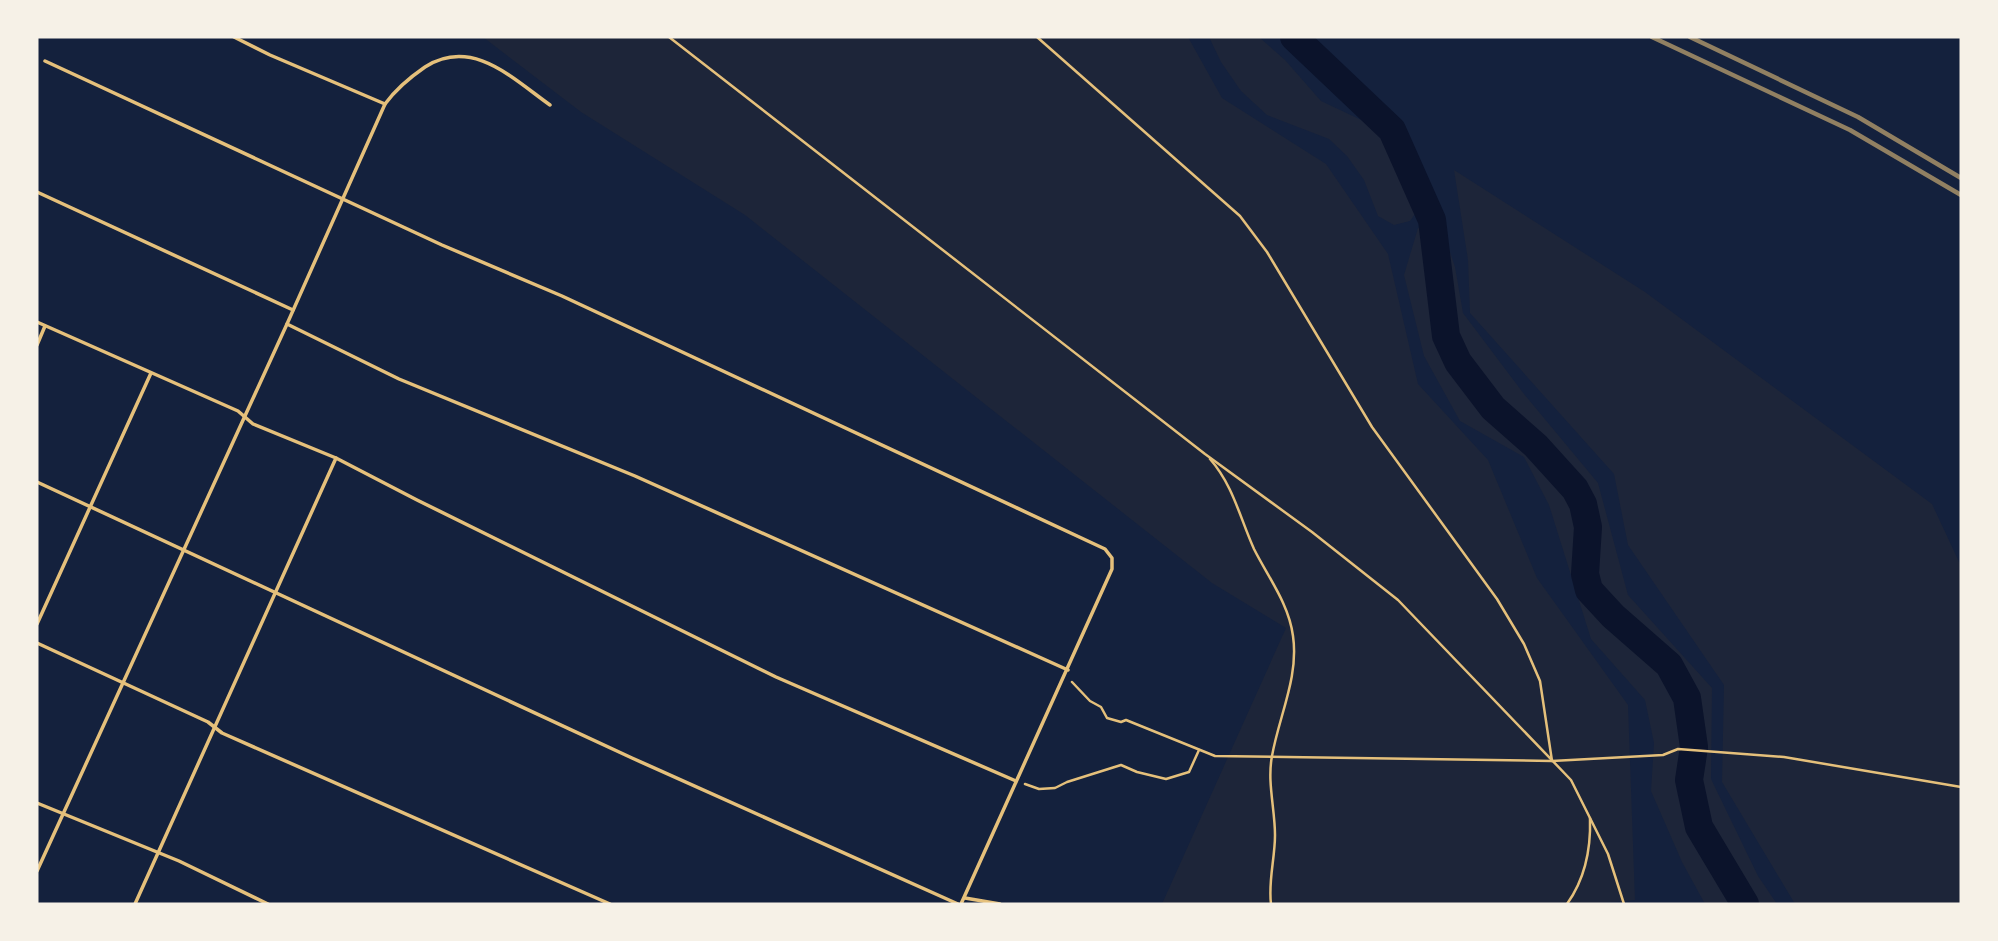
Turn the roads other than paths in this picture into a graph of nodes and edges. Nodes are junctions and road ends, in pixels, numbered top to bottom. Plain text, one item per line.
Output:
1 (234, 37) edge
2 (45, 61) dead end
3 (385, 104) junction
4 (550, 105) dead end
5 (37, 192) edge
6 (343, 198) junction
7 (293, 310) junction
8 (37, 322) edge
9 (287, 324) junction
10 (45, 326) junction
11 (37, 345) edge
12 (151, 373) junction
13 (244, 417) junction
14 (336, 457) junction
15 (37, 482) edge
16 (90, 508) junction
17 (183, 549) junction
18 (276, 593) junction
19 (37, 624) edge
20 (37, 643) edge
21 (1068, 670) junction
22 (122, 682) junction
23 (215, 728) junction
24 (1017, 781) junction
25 (37, 803) edge
26 (63, 814) junction
27 (158, 854) junction
28 (37, 871) edge
29 (965, 898) junction
30 (135, 904) edge
31 (268, 904) edge
32 (610, 904) edge
33 (960, 904) edge
34 (1000, 904) edge

1 - 3 lane
2 - 6 lane
3 - 4 lane
3 - 6 lane
5 - 7 lane
6 - 7 lane
6 - 21 lane
7 - 9 lane
8 - 10 lane
9 - 13 lane
9 - 21 lane
10 - 11 lane
10 - 12 lane
12 - 13 lane
12 - 16 lane
13 - 14 lane
13 - 17 lane
14 - 18 lane
14 - 24 lane
15 - 16 lane
16 - 17 lane
16 - 19 lane
17 - 18 lane
17 - 22 lane
18 - 23 lane
18 - 33 lane
20 - 22 lane
21 - 24 lane
22 - 23 lane
22 - 26 lane
23 - 27 lane
23 - 32 lane
24 - 29 lane
25 - 26 lane
26 - 27 lane
26 - 28 lane
27 - 30 lane
27 - 31 lane
29 - 33 lane
29 - 34 lane

